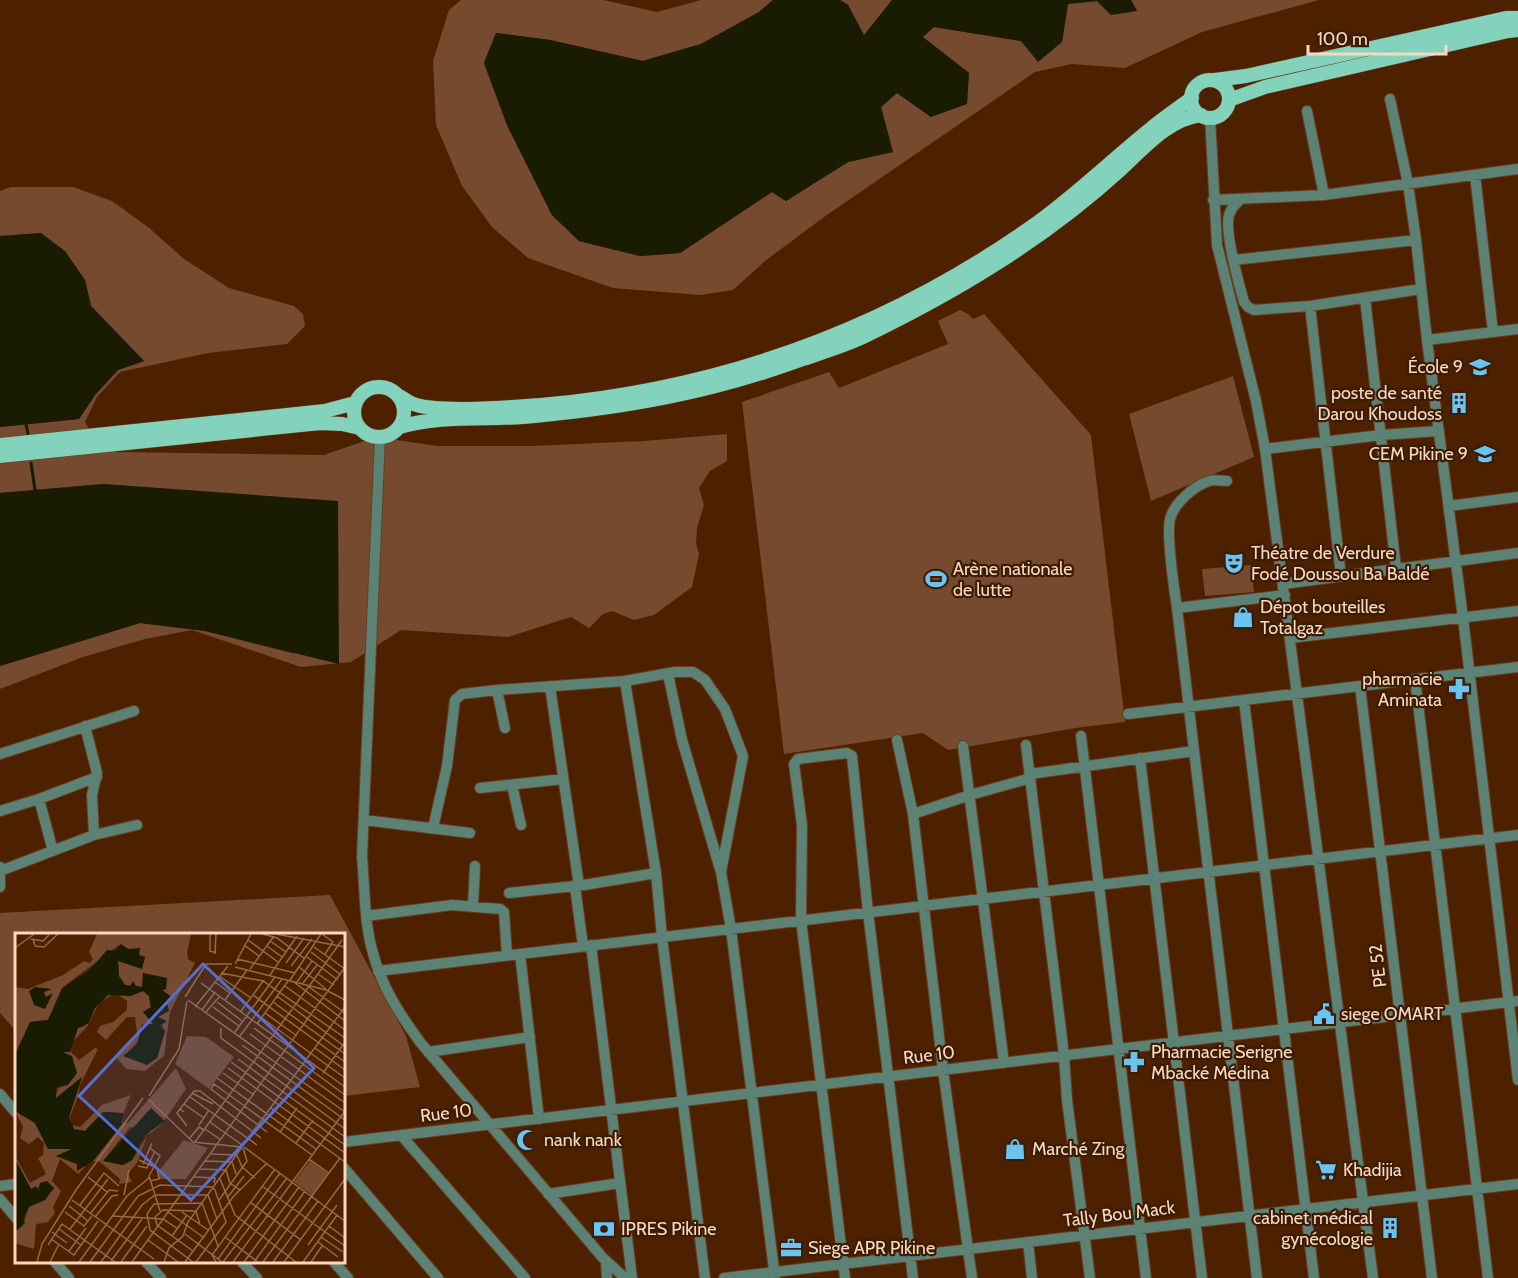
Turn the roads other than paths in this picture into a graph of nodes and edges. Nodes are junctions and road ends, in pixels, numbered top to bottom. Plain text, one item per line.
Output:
1 (1518, 18) edge
2 (1518, 30) edge
3 (1215, 80) junction
4 (1191, 98) junction
5 (1390, 99) dead end
6 (1229, 100) junction
7 (1307, 111) dead end
8 (1205, 116) junction
9 (1518, 169) edge
10 (1475, 175) junction
11 (1408, 184) junction
12 (1324, 195) junction
13 (1213, 200) junction
14 (1240, 200) junction
15 (1416, 240) junction
16 (1234, 260) junction
17 (1421, 290) junction
18 (1365, 298) junction
19 (1310, 306) junction
20 (1518, 329) edge
21 (1493, 332) junction
22 (1427, 340) junction
23 (399, 396) junction
24 (355, 403) junction
25 (399, 427) junction
26 (360, 428) junction
27 (1438, 431) junction
28 (1381, 435) junction
29 (380, 437) junction
30 (1325, 443) junction
31 (0, 445) edge
32 (1265, 449) junction
33 (0, 456) edge
34 (1227, 481) dead end
35 (1518, 497) edge
36 (1449, 506) junction
37 (1518, 554) edge
38 (1455, 561) junction
39 (1396, 568) junction
40 (1341, 576) junction
41 (1284, 590) junction
42 (1177, 608) junction
43 (1518, 611) edge
44 (1463, 618) junction
45 (1290, 638) junction
46 (1518, 667) edge
47 (1469, 673) junction
48 (668, 674) junction
49 (1415, 679) junction
50 (625, 681) junction
51 (550, 686) junction
52 (1360, 686) junction
53 (497, 690) junction
54 (1298, 693) junction
55 (1244, 700) junction
56 (1188, 706) junction
57 (134, 711) dead end
58 (1128, 714) dead end
59 (85, 726) junction
60 (506, 728) dead end
61 (1081, 736) dead end
62 (897, 740) dead end
63 (1026, 745) dead end
64 (963, 746) dead end
65 (1194, 751) junction
66 (0, 754) edge
67 (1140, 758) junction
68 (1084, 766) junction
69 (1031, 776) junction
70 (97, 777) junction
71 (563, 779) junction
72 (512, 784) junction
73 (480, 788) dead end
74 (970, 795) junction
75 (39, 799) junction
76 (0, 811) edge
77 (913, 814) junction
78 (364, 820) junction
79 (137, 825) dead end
80 (521, 825) dead end
81 (433, 828) junction
82 (470, 833) dead end
83 (94, 835) junction
84 (1518, 835) edge
85 (1489, 838) junction
86 (1436, 844) junction
87 (53, 851) junction
88 (1380, 851) junction
89 (1319, 858) junction
90 (1264, 865) junction
91 (475, 866) dead end
92 (0, 870) edge
93 (721, 872) junction
94 (1208, 872) junction
95 (656, 873) junction
96 (1154, 878) junction
97 (1098, 885) junction
98 (577, 886) junction
99 (0, 887) edge
100 (1044, 891) junction
101 (509, 893) dead end
102 (983, 898) junction
103 (473, 906) junction
104 (923, 906) junction
105 (868, 912) junction
106 (366, 916) junction
107 (801, 920) junction
108 (731, 929) junction
109 (662, 937) junction
110 (587, 946) junction
111 (520, 954) junction
112 (507, 956) junction
113 (378, 971) junction
114 (1514, 1001) edge
115 (1455, 1008) junction
116 (1400, 1015) junction
117 (1341, 1022) junction
118 (1284, 1029) junction
119 (530, 1036) junction
120 (1228, 1036) junction
121 (1174, 1042) junction
122 (1118, 1049) junction
123 (428, 1052) junction
124 (1064, 1056) junction
125 (1004, 1063) junction
126 (943, 1070) junction
127 (888, 1077) junction
128 (1518, 1080) edge
129 (821, 1085) junction
130 (752, 1093) junction
131 (0, 1094) edge
132 (683, 1102) junction
133 (612, 1110) junction
134 (15, 1112) edge
135 (539, 1119) junction
136 (489, 1125) junction
137 (401, 1135) junction
138 (345, 1142) edge
139 (345, 1169) edge
140 (620, 1183) junction
141 (15, 1184) edge
142 (1518, 1184) edge
143 (0, 1186) edge
144 (1478, 1188) junction
145 (548, 1194) junction
146 (1422, 1195) junction
147 (0, 1199) edge
148 (1364, 1202) junction
149 (1306, 1209) junction
150 (1249, 1216) junction
151 (15, 1217) edge
152 (1195, 1222) junction
153 (1140, 1229) junction
154 (1085, 1235) junction
155 (1028, 1242) junction
156 (969, 1249) junction
157 (910, 1256) junction
158 (56, 1263) edge
159 (147, 1263) edge
160 (243, 1263) edge
161 (335, 1263) edge
162 (608, 1264) junction
163 (843, 1264) junction
164 (774, 1275) edge
165 (69, 1278) edge
166 (161, 1278) edge
167 (257, 1278) edge
168 (348, 1278) edge
169 (438, 1278) edge
170 (525, 1278) edge
171 (607, 1278) edge
172 (618, 1278) edge
173 (625, 1278) edge
174 (633, 1278) edge
175 (705, 1278) edge
176 (724, 1278) edge
177 (845, 1278) edge
178 (913, 1278) edge
179 (972, 1278) edge
180 (1032, 1278) edge
181 (1090, 1278) edge
182 (1146, 1278) edge
183 (1202, 1278) edge
184 (1257, 1278) edge
185 (1314, 1278) edge
186 (1373, 1278) edge
187 (1432, 1278) edge
188 (1488, 1278) edge

1 - 3 main road
2 - 6 main road
3 - 4 main road
3 - 6 main road
4 - 8 main road
4 - 23 main road
5 - 11 street
6 - 8 main road
7 - 12 street
8 - 13 street
8 - 25 main road
9 - 10 street
10 - 11 street
10 - 21 street
11 - 12 street
11 - 15 street
12 - 14 street
13 - 14 street
13 - 32 street
14 - 16 street
15 - 16 street
15 - 17 street
16 - 19 street
17 - 18 street
17 - 22 street
18 - 19 street
18 - 28 street
19 - 30 street
20 - 21 street
21 - 22 street
22 - 27 street
23 - 24 main road
23 - 25 main road
24 - 26 main road
24 - 31 main road
25 - 29 main road
26 - 29 main road
26 - 33 main road
27 - 28 street
27 - 36 street
28 - 30 street
28 - 39 street
29 - 78 street
30 - 32 street
30 - 40 street
32 - 41 street
34 - 42 street
35 - 36 street
36 - 38 street
37 - 38 street
38 - 39 street
38 - 44 street
39 - 40 street
40 - 41 street
41 - 42 street
41 - 45 street
42 - 56 street
43 - 44 street
44 - 45 street
44 - 47 street
45 - 54 street
46 - 47 street
47 - 49 street
47 - 85 street
48 - 50 street
48 - 93 street
48 - 93 street
49 - 52 street
49 - 86 street
50 - 51 street
50 - 95 street
51 - 53 street
51 - 71 street
52 - 54 street
52 - 88 street, PE 52
53 - 60 street
53 - 81 street
54 - 55 street
54 - 89 street
55 - 56 street
55 - 90 street
56 - 58 street
56 - 65 street
57 - 59 street
59 - 66 street
59 - 70 street
61 - 68 street
62 - 77 street
63 - 69 street
64 - 74 street
65 - 67 street
65 - 94 street
67 - 68 street
67 - 96 street
68 - 69 street
68 - 97 street
69 - 74 street
69 - 100 street
70 - 75 street
70 - 83 street
71 - 72 street
71 - 98 street
72 - 73 street
72 - 80 street
74 - 77 street
74 - 102 street
75 - 76 street
75 - 87 street
77 - 104 street
78 - 81 street
78 - 106 street
79 - 83 street
81 - 82 street
83 - 87 street
84 - 85 street
85 - 86 street
85 - 114 street
86 - 88 street
86 - 115 street
87 - 92 street
88 - 89 street
88 - 116 street, PE 52
89 - 90 street
89 - 117 street
90 - 94 street
90 - 118 street
91 - 103 street
92 - 99 street
93 - 108 street
94 - 96 street
94 - 120 street
95 - 98 street
95 - 109 street
96 - 97 street
96 - 121 street
97 - 100 street
97 - 122 street
98 - 101 street
98 - 110 street
100 - 102 street
100 - 124 street
102 - 104 street
102 - 125 street
103 - 106 street
103 - 112 street
104 - 105 street
104 - 126 street
105 - 107 street
105 - 107 street
105 - 127 street
106 - 113 street
107 - 108 street
107 - 129 street
108 - 109 street
108 - 130 street
109 - 110 street
109 - 132 street
110 - 111 street
110 - 133 street
111 - 112 street
111 - 119 street
112 - 113 street
113 - 123 street
114 - 115 street, Rue 10
114 - 128 street
115 - 116 street, Rue 10
115 - 144 street
116 - 117 street, Rue 10
116 - 146 street, PE 52
117 - 118 street, Rue 10
117 - 148 street
118 - 120 street, Rue 10
118 - 149 street
119 - 123 street
119 - 135 street
120 - 121 street, Rue 10
120 - 150 street
121 - 122 street, Rue 10
121 - 152 street
122 - 124 street, Rue 10
122 - 153 street
123 - 136 street
124 - 125 street, Rue 10
124 - 154 street
125 - 126 street, Rue 10
126 - 127 street, Rue 10
126 - 156 street
127 - 129 street, Rue 10
127 - 157 street
129 - 130 street, Rue 10
129 - 163 street
130 - 132 street, Rue 10
130 - 164 street
131 - 134 street
132 - 133 street, Rue 10
132 - 175 street
133 - 135 street, Rue 10
133 - 140 street
135 - 136 street, Rue 10
136 - 137 street, Rue 10
136 - 145 street
137 - 138 street, Rue 10
137 - 170 street
139 - 169 street
140 - 145 street
140 - 174 street
141 - 143 street
142 - 144 street, Tally Bou Mack
144 - 146 street, Tally Bou Mack
144 - 188 street
145 - 162 street
146 - 148 street, Tally Bou Mack
146 - 187 street, PE 52
147 - 151 street
148 - 149 street, Tally Bou Mack
148 - 186 street
149 - 150 street, Tally Bou Mack
149 - 185 street
150 - 152 street, Tally Bou Mack
150 - 184 street
152 - 153 street, Tally Bou Mack
152 - 183 street
153 - 154 street, Tally Bou Mack
153 - 182 street
154 - 155 street, Tally Bou Mack
154 - 181 street
155 - 156 street, Tally Bou Mack
155 - 180 street
156 - 157 street, Tally Bou Mack
156 - 179 street
157 - 163 street, Tally Bou Mack
157 - 178 street
158 - 165 street
159 - 166 street
160 - 167 street
161 - 168 street
162 - 171 street
162 - 172 street
162 - 173 street
163 - 164 street, Tally Bou Mack
163 - 177 street
164 - 176 street, Tally Bou Mack

